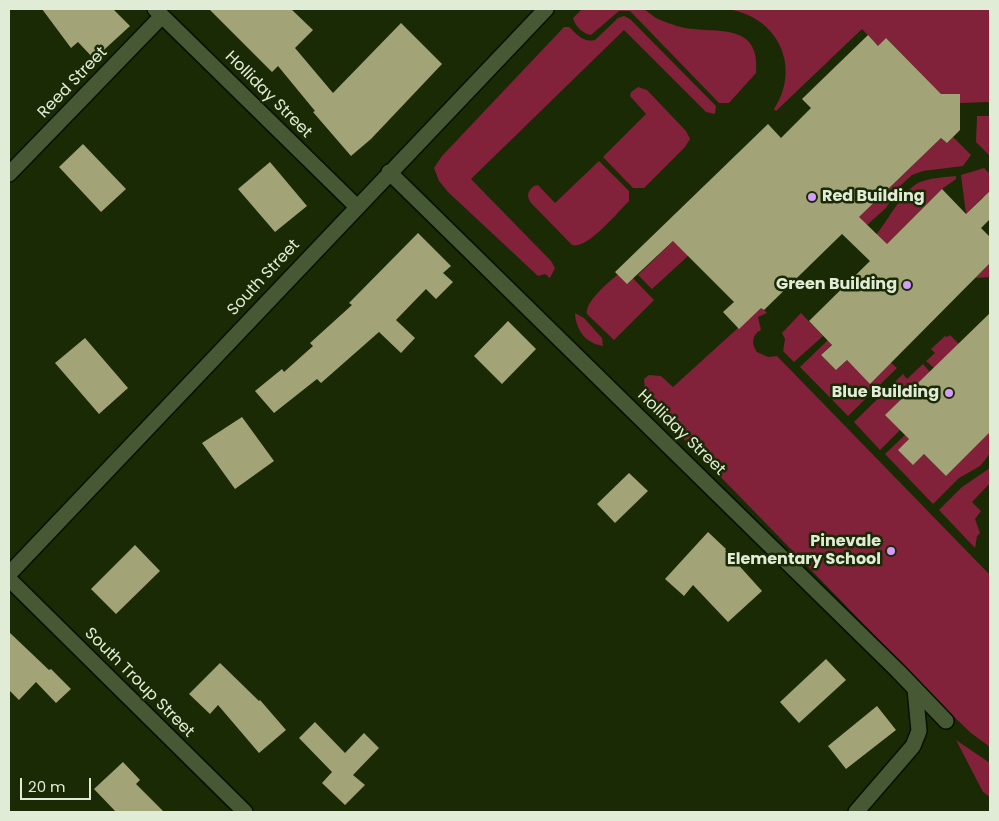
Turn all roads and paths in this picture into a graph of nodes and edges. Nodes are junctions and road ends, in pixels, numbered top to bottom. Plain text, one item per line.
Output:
1 (546, 9) edge
2 (158, 12) edge
3 (390, 172) junction
4 (9, 174) edge
5 (356, 206) junction
6 (9, 574) edge
7 (9, 579) edge
8 (915, 689) junction
9 (946, 721) dead end
10 (245, 812) edge
11 (856, 812) edge

1 - 3 street, South Street
2 - 4 street, Reed Street
2 - 5 street, Holliday Street
3 - 5 street, South Street
3 - 8 street, Holliday Street
5 - 6 street, South Street
7 - 10 street, South Troup Street
8 - 9 street, Holliday Street
8 - 11 street

